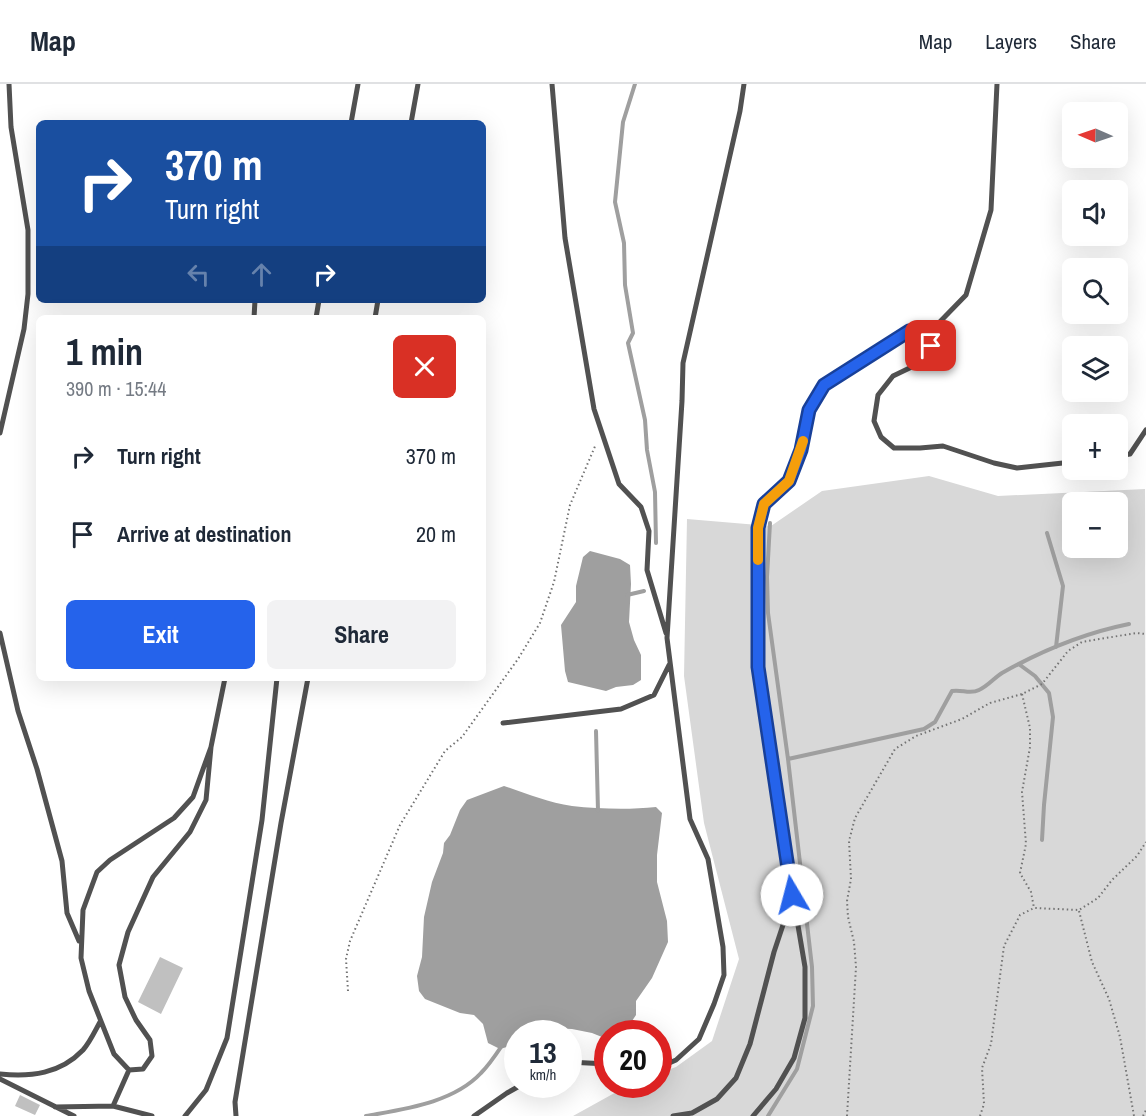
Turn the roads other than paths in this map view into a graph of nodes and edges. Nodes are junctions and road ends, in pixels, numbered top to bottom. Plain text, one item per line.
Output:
1 (9, 84) edge
2 (358, 84) edge
3 (418, 84) edge
4 (552, 84) edge
5 (744, 84) edge
6 (997, 84) edge
7 (352, 120) edge
8 (412, 120) edge
9 (928, 334) junction
10 (1146, 430) edge
11 (0, 433) edge
12 (1128, 454) edge
13 (1062, 463) edge
14 (0, 633) edge
15 (667, 638) junction
16 (670, 663) junction
17 (224, 681) edge
18 (277, 681) edge
19 (307, 681) edge
20 (503, 723) dead end
21 (211, 747) junction
22 (792, 895) junction
23 (80, 943) junction
24 (100, 1022) junction
25 (672, 1062) edge
26 (129, 1070) junction
27 (0, 1074) edge
28 (0, 1079) edge
29 (504, 1095) edge
30 (113, 1106) junction
31 (55, 1107) junction
32 (74, 1116) edge
33 (152, 1116) edge
34 (185, 1116) edge
35 (236, 1116) edge
36 (474, 1116) edge
37 (673, 1116) edge
38 (753, 1116) edge

1 - 11 lane
2 - 7 lane
3 - 8 lane
4 - 15 lane
5 - 15 lane
6 - 9 lane
9 - 13 lane
9 - 22 lane
10 - 12 lane
14 - 23 lane
15 - 16 lane
16 - 20 lane
16 - 25 lane
17 - 21 lane
18 - 34 lane
19 - 35 lane
21 - 23 lane
21 - 26 lane
22 - 37 lane
22 - 38 lane
23 - 24 lane
24 - 26 lane
24 - 27 lane
26 - 30 lane
28 - 31 lane
29 - 36 lane
30 - 31 lane
30 - 33 lane
31 - 32 lane

